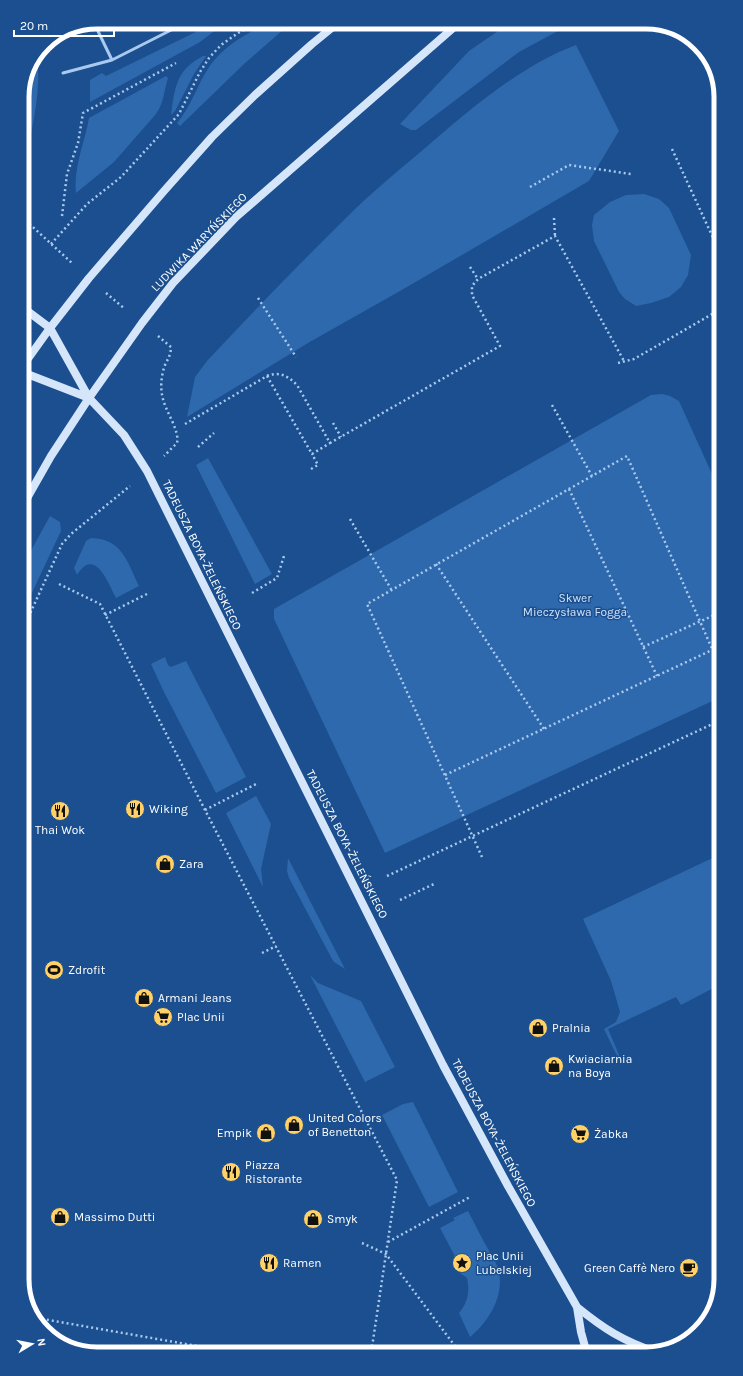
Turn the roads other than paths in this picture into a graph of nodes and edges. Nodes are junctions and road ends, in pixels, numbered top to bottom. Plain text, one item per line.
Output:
1 (97, 29) edge
2 (173, 29) edge
3 (330, 29) edge
4 (452, 29) edge
5 (112, 60) junction
6 (64, 73) dead end
7 (29, 312) edge
8 (50, 328) junction
9 (29, 357) edge
10 (29, 375) edge
11 (89, 398) junction
12 (29, 495) edge
13 (577, 1307) junction
14 (585, 1347) edge
15 (642, 1347) edge

1 - 5 lane
2 - 5 lane
3 - 8 street
4 - 11 street, LUDWIKA WARYŃSKIEGO
5 - 6 lane
7 - 8 street
8 - 9 street
8 - 11 street, TADEUSZA BOYA-ŻELEŃSKIEGO
10 - 11 street, TADEUSZA BOYA-ŻELEŃSKIEGO
11 - 12 street, LUDWIKA WARYŃSKIEGO
11 - 13 street, TADEUSZA BOYA-ŻELEŃSKIEGO
13 - 14 street, TADEUSZA BOYA-ŻELEŃSKIEGO
13 - 15 street, TADEUSZA BOYA-ŻELEŃSKIEGO

